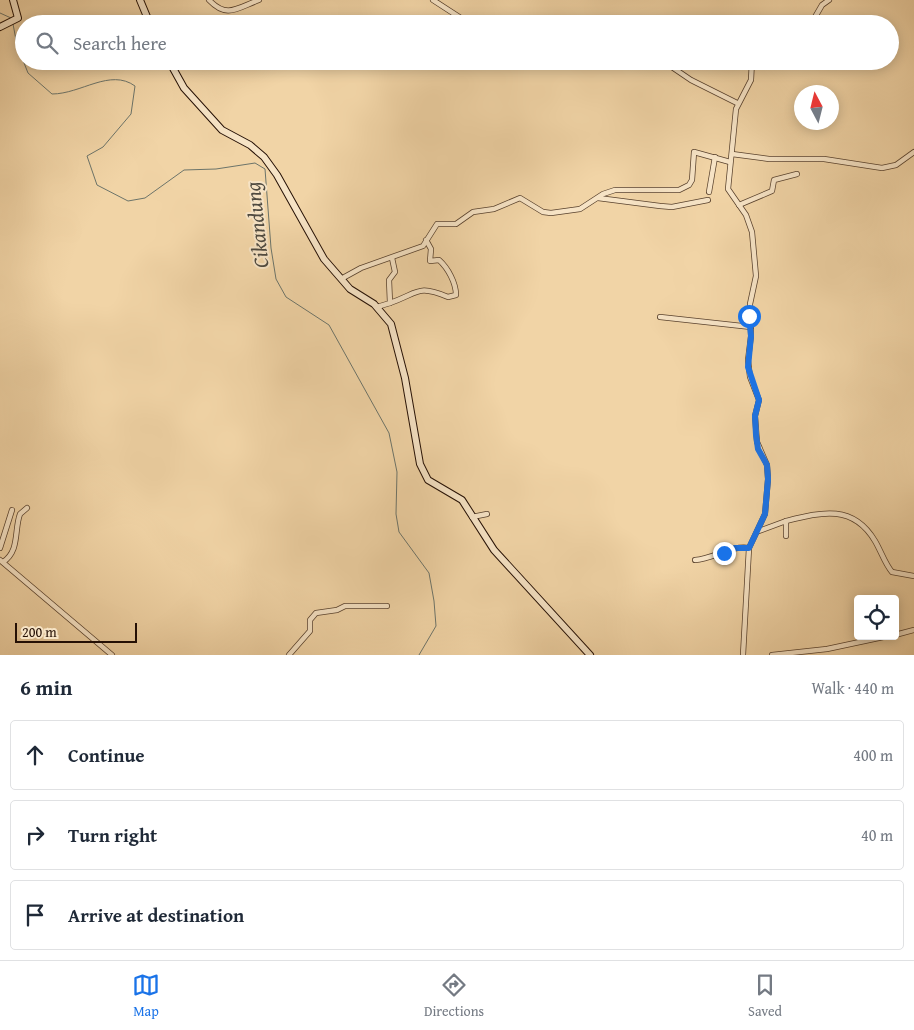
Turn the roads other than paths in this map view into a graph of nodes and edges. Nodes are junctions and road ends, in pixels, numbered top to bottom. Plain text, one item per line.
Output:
1 (13, 0) edge
2 (140, 0) edge
3 (208, 0) edge
4 (259, 0) edge
5 (433, 0) edge
6 (829, 0) edge
7 (17, 15) edge
8 (146, 15) edge
9 (456, 15) edge
10 (816, 15) edge
11 (15, 20) edge
12 (0, 27) edge
13 (175, 70) edge
14 (676, 70) edge
15 (752, 70) edge
16 (737, 104) junction
17 (914, 152) edge
18 (732, 154) junction
19 (716, 157) junction
20 (730, 162) junction
21 (797, 174) dead end
22 (709, 192) dead end
23 (598, 198) junction
24 (708, 200) dead end
25 (738, 205) junction
26 (426, 240) junction
27 (392, 258) junction
28 (341, 279) junction
29 (390, 303) junction
30 (377, 307) junction
31 (660, 318) dead end
32 (751, 327) junction
33 (27, 508) dead end
34 (12, 510) dead end
35 (487, 514) dead end
36 (472, 517) junction
37 (786, 521) junction
38 (759, 531) junction
39 (786, 536) dead end
40 (0, 548) edge
41 (749, 548) junction
42 (694, 560) dead end
43 (2, 561) edge
44 (914, 576) edge
45 (387, 606) dead end
46 (914, 630) edge
47 (899, 634) edge
48 (868, 640) edge
49 (112, 655) edge
50 (289, 655) edge
51 (590, 655) edge
52 (744, 655) edge
53 (772, 655) edge

1 - 7 street
2 - 8 street
3 - 4 street
5 - 9 street
6 - 10 street
11 - 12 street
13 - 28 street
14 - 16 street
15 - 16 street
16 - 18 street
17 - 18 street
18 - 20 street
19 - 20 street
19 - 22 street
19 - 23 street
20 - 25 street
21 - 25 street
23 - 24 street
23 - 26 street
25 - 32 street
26 - 27 street
26 - 29 street
27 - 28 street
27 - 29 street
28 - 30 street
29 - 30 street
30 - 36 street
31 - 32 street
32 - 38 street
33 - 43 street
34 - 40 street
35 - 36 street
36 - 51 street
37 - 38 street
37 - 39 street
37 - 44 street
38 - 41 street
41 - 42 street
41 - 52 street
43 - 49 street
45 - 50 street
46 - 47 street
48 - 53 street

